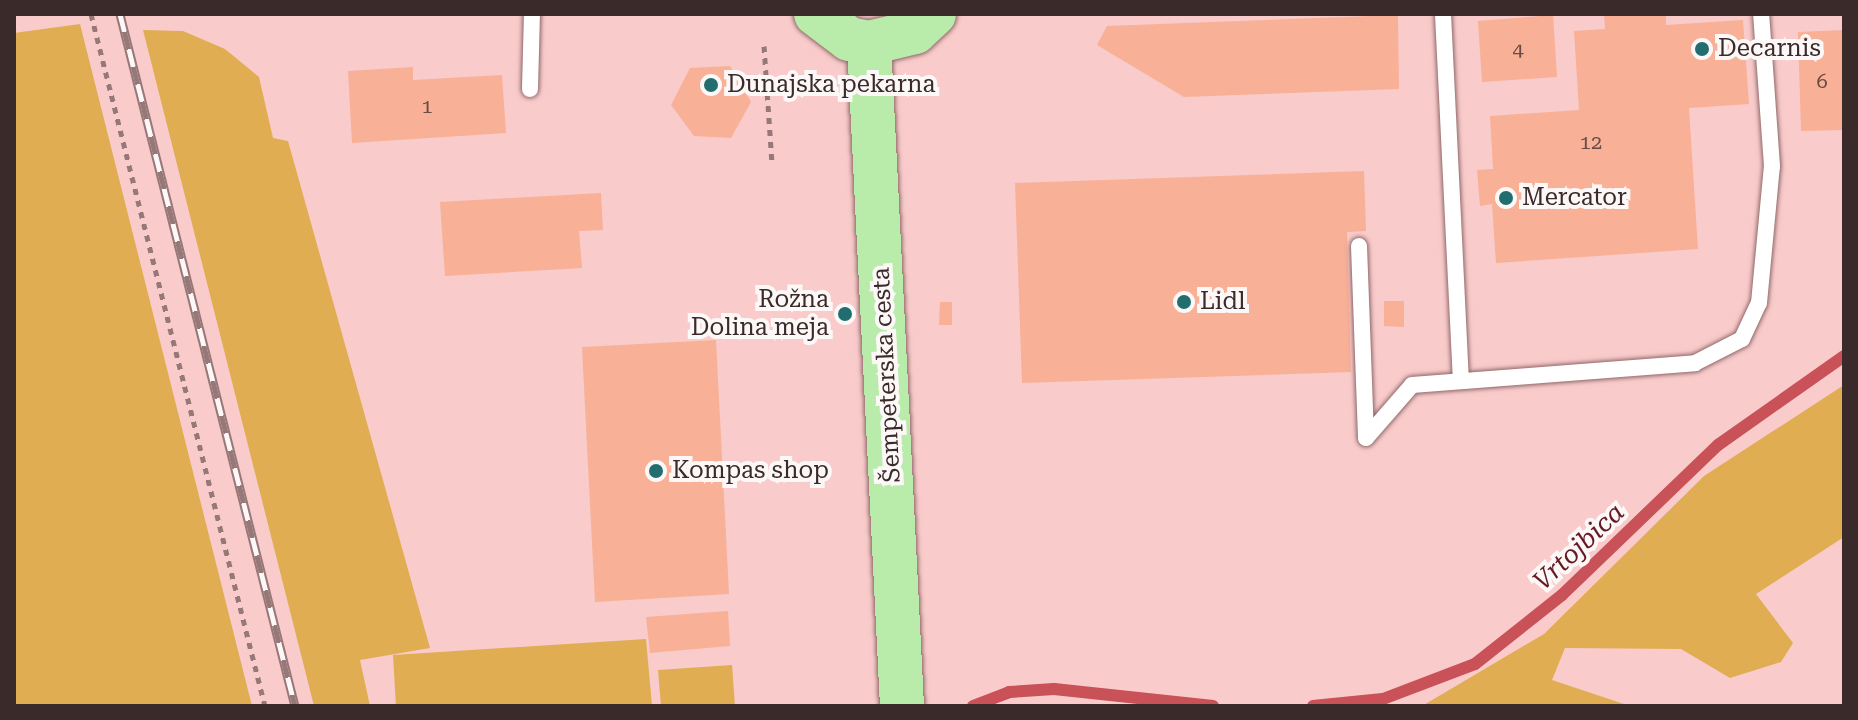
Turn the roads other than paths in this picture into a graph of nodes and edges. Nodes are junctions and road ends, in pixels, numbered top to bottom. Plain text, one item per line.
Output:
1 (532, 14) edge
2 (816, 14) edge
3 (934, 14) edge
4 (1443, 14) edge
5 (1761, 14) edge
6 (869, 43) junction
7 (530, 89) dead end
8 (1359, 246) dead end
9 (1461, 377) junction
10 (902, 706) edge

1 - 7 lane
2 - 6 main road
3 - 6 main road
4 - 9 lane
5 - 9 lane
6 - 10 main road, Šempeterska cesta
8 - 9 lane

